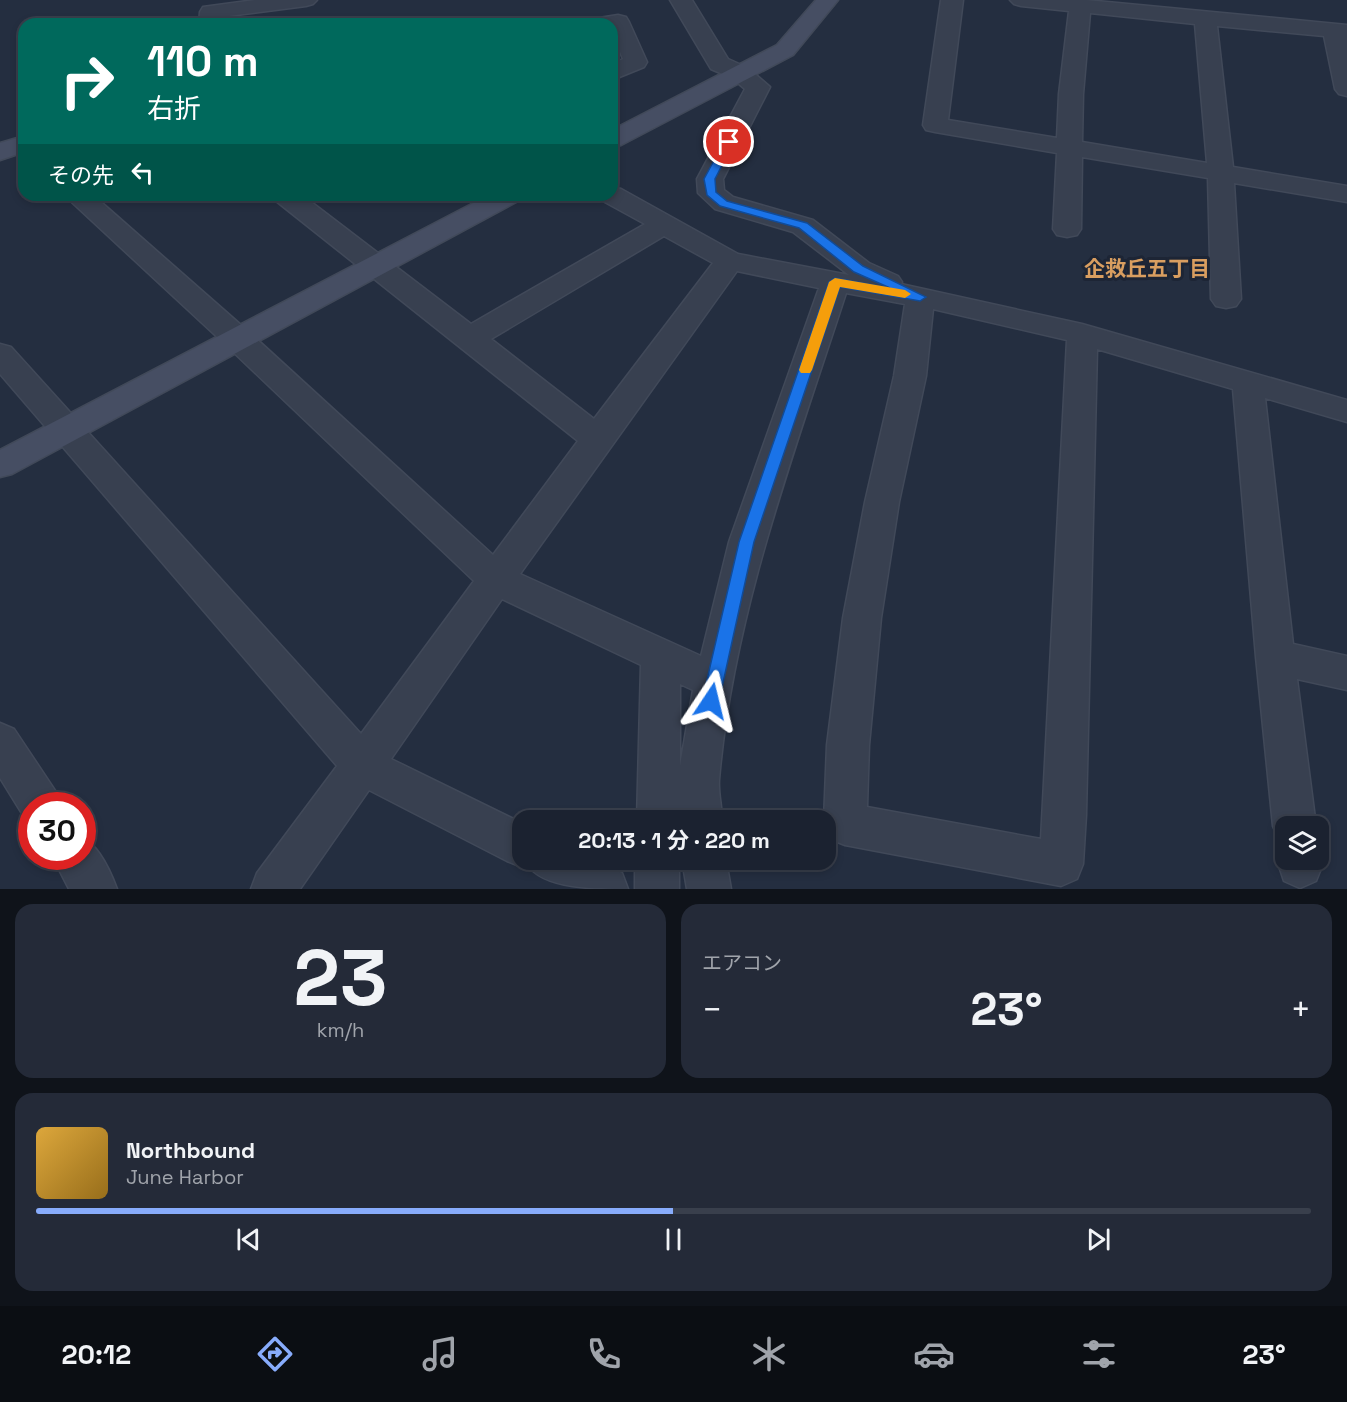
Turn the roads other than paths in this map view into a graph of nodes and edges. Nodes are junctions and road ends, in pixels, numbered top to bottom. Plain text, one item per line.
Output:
1 (306, 0) edge
2 (681, 0) edge
3 (827, 0) edge
4 (952, 0) edge
5 (1021, 0) edge
6 (1080, 7) junction
7 (210, 18) edge
8 (1205, 19) junction
9 (618, 22) edge
10 (1341, 32) edge
11 (618, 70) edge
12 (740, 73) junction
13 (1347, 89) edge
14 (618, 137) edge
15 (1069, 148) junction
16 (1221, 173) junction
17 (1347, 194) edge
18 (618, 199) edge
19 (84, 201) edge
20 (293, 201) edge
21 (498, 201) edge
22 (663, 225) junction
23 (1067, 229) dead end
24 (730, 261) junction
25 (376, 265) junction
26 (835, 282) junction
27 (920, 297) junction
28 (1226, 299) dead end
29 (1082, 334) junction
30 (470, 338) junction
31 (239, 340) junction
32 (0, 354) edge
33 (1248, 382) junction
34 (1347, 411) edge
35 (67, 431) junction
36 (597, 439) junction
37 (0, 465) edge
38 (497, 580) junction
39 (661, 656) junction
40 (1275, 657) junction
41 (1347, 673) edge
42 (714, 681) junction
43 (0, 742) edge
44 (363, 765) junction
45 (32, 792) edge
46 (658, 810) edge
47 (700, 810) edge
48 (1294, 816) edge
49 (512, 841) edge
50 (83, 870) edge
51 (568, 870) edge
52 (657, 870) edge
53 (706, 870) edge
54 (95, 889) edge
55 (273, 889) edge
56 (606, 889) edge
57 (657, 889) edge
58 (709, 889) edge

1 - 7 street
2 - 12 street
3 - 12 street
4 - 15 street
5 - 6 street
6 - 8 street
6 - 15 street
8 - 10 street
8 - 16 street
9 - 11 street
10 - 13 street
12 - 14 street
12 - 27 street
15 - 16 street
15 - 23 street
16 - 17 street
16 - 28 street
18 - 22 street
19 - 31 street
20 - 25 street
21 - 25 street
22 - 24 street
22 - 30 street
24 - 26 street
24 - 36 street
25 - 30 street
25 - 31 street
26 - 27 street
26 - 42 street
27 - 29 street
27 - 29 street
29 - 33 street
30 - 36 street
31 - 35 street
31 - 38 street
32 - 35 street
33 - 34 street
33 - 40 street
35 - 37 street
35 - 44 street
36 - 38 street
38 - 39 street
38 - 44 street
39 - 42 street
39 - 46 street
40 - 41 street
40 - 48 street
42 - 47 street
43 - 45 street
44 - 49 street
44 - 55 street
50 - 54 street
51 - 56 street
52 - 57 street
53 - 58 street

